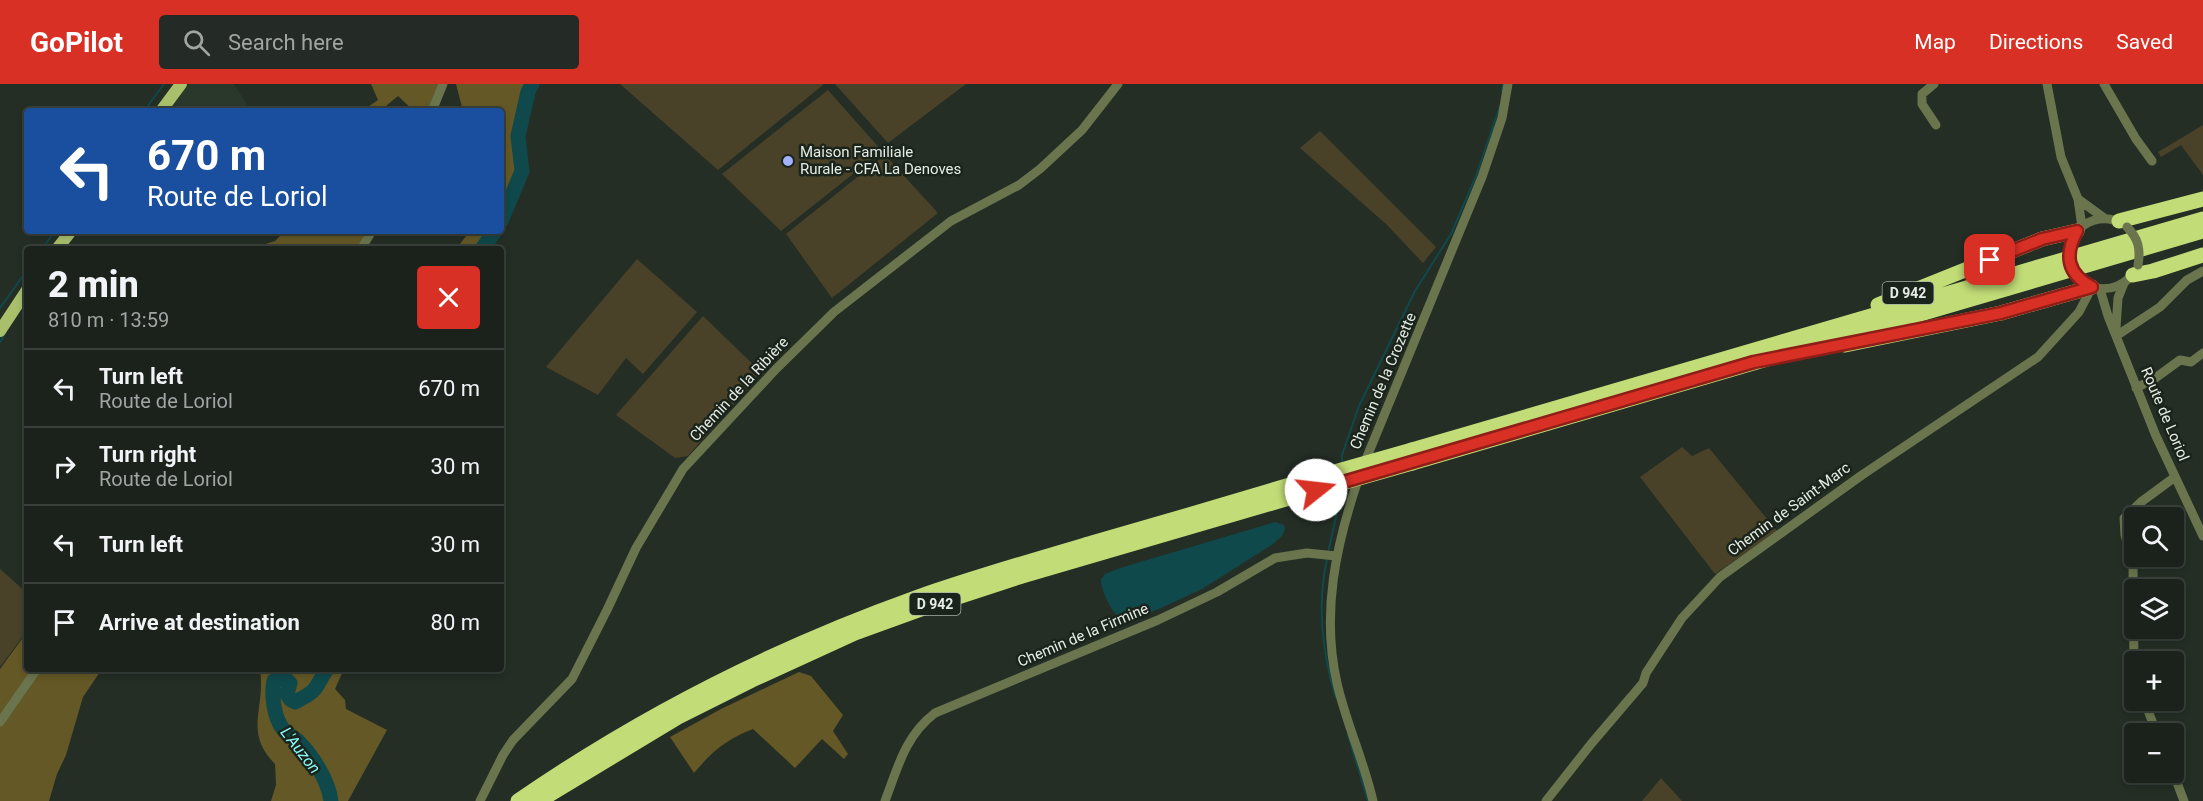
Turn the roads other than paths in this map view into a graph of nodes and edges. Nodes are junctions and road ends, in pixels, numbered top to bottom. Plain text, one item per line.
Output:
1 (181, 84) edge
2 (443, 84) edge
3 (1118, 84) edge
4 (1508, 84) edge
5 (1934, 84) edge
6 (2046, 84) edge
7 (2104, 84) edge
8 (162, 108) edge
9 (433, 108) edge
10 (1936, 125) dead end
11 (2151, 161) dead end
12 (2078, 199) junction
13 (2203, 199) edge
14 (2203, 219) edge
15 (2117, 222) junction
16 (2203, 231) edge
17 (69, 234) edge
18 (2076, 234) junction
19 (59, 246) edge
20 (2203, 255) edge
21 (2203, 271) edge
22 (2131, 274) junction
23 (2092, 286) junction
24 (24, 295) edge
25 (0, 331) edge
26 (2116, 336) junction
27 (2203, 353) edge
28 (1751, 357) junction
29 (2136, 388) junction
30 (1412, 456) junction
31 (2175, 477) junction
32 (2203, 536) edge
33 (1336, 555) junction
34 (2134, 651) edge
35 (35, 672) edge
36 (0, 722) edge
37 (2177, 783) edge
38 (480, 801) edge
39 (518, 801) edge
40 (539, 801) edge
41 (885, 801) edge
42 (1373, 801) edge
43 (1546, 801) edge
44 (2184, 801) edge

1 - 8 main road
2 - 9 street
3 - 38 street, Chemin de la Ribière
4 - 33 street, Chemin de la Crozette
5 - 10 street
6 - 12 street, Route de Loriol
7 - 11 street
12 - 15 street, Route de Loriol
12 - 18 street, Route de Loriol
13 - 15 highway
14 - 28 highway, D 942
15 - 18 street
15 - 22 street, Route de Loriol, bridge
16 - 28 highway, D 942
17 - 19 main road
18 - 23 street, Route de Loriol, bridge
18 - 28 highway, D 942
20 - 22 highway
21 - 26 street
22 - 23 street
22 - 26 street, Route de Loriol
23 - 26 street, Route de Loriol
23 - 28 highway, D 942
23 - 43 street, Chemin de Saint-Marc
24 - 25 main road
26 - 29 street, Route de Loriol
27 - 29 street
28 - 30 highway, D 942
29 - 31 street, Route de Loriol
30 - 39 highway, D 942, bridge
30 - 40 highway, D 942, bridge
31 - 32 street, Route de Loriol
31 - 34 street
33 - 41 street, Chemin de la Firmine
33 - 42 street, Chemin de la Crozette
35 - 36 street
37 - 44 street

